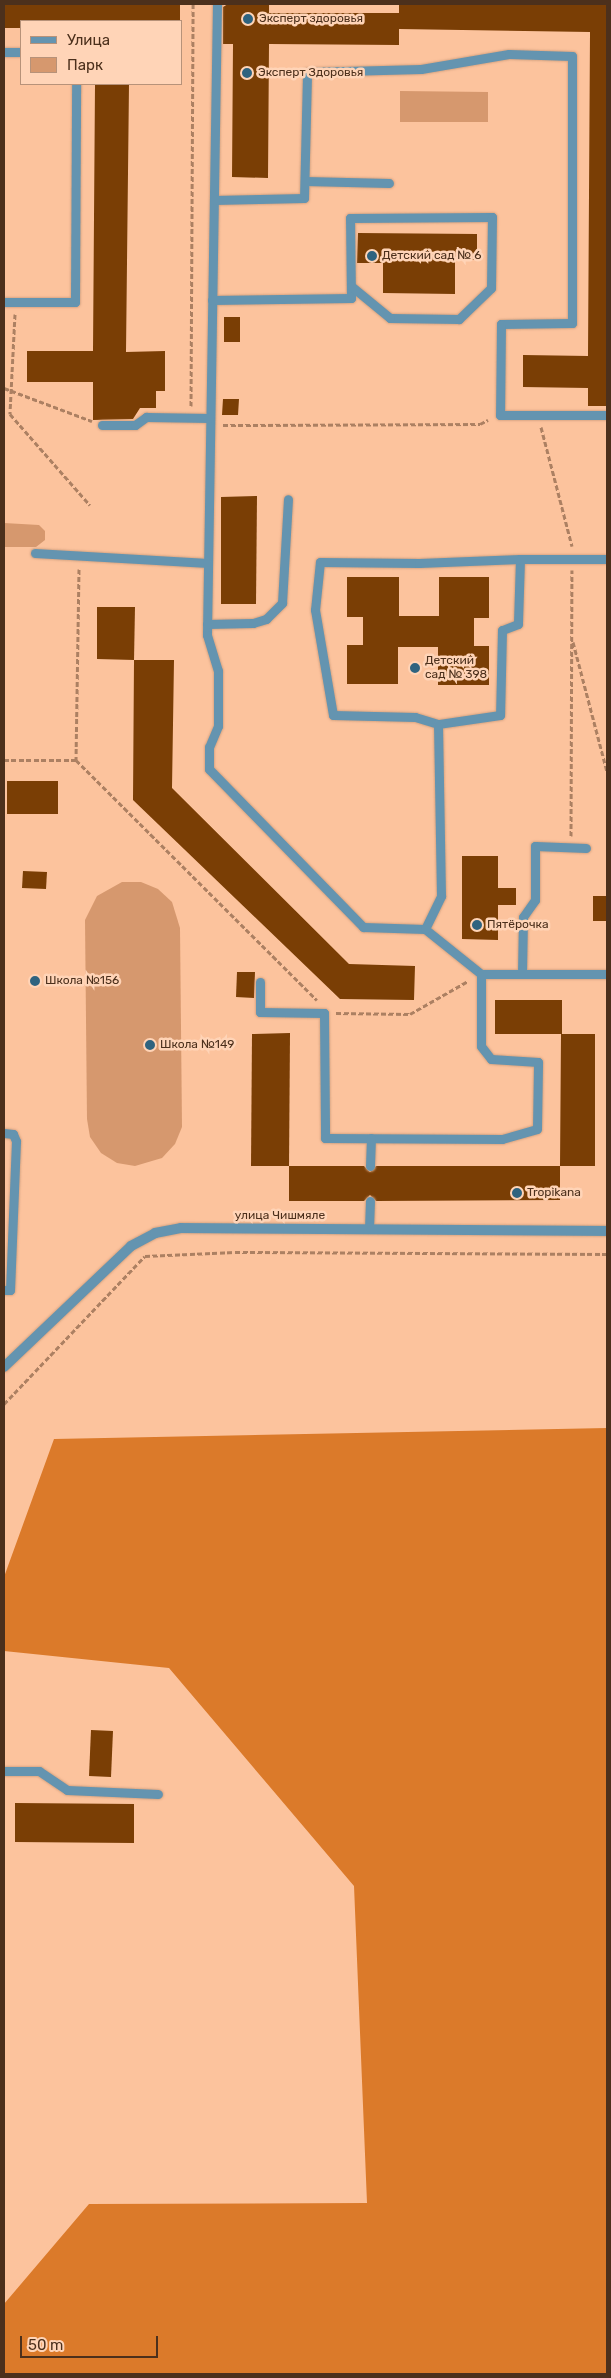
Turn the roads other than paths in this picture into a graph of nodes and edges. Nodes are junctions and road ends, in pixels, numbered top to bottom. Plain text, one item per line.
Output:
1 (217, 4) edge
2 (4, 52) edge
3 (20, 52) edge
4 (76, 85) edge
5 (305, 181) junction
6 (389, 183) dead end
7 (214, 200) junction
8 (351, 286) junction
9 (212, 300) junction
10 (4, 302) edge
11 (607, 415) edge
12 (210, 422) junction
13 (102, 424) road end
14 (288, 499) dead end
15 (35, 553) dead end
16 (520, 558) junction
17 (607, 559) edge
18 (208, 563) junction
19 (207, 624) junction
20 (438, 724) junction
21 (586, 848) dead end
22 (424, 929) junction
23 (481, 974) junction
24 (522, 974) junction
25 (607, 974) edge
26 (260, 982) dead end
27 (4, 1133) edge
28 (371, 1138) junction
29 (370, 1166) dead end
30 (370, 1201) dead end
31 (369, 1229) junction
32 (607, 1232) edge
33 (4, 1290) edge
34 (4, 1367) edge
35 (4, 1771) edge
36 (158, 1794) dead end

1 - 7 lane
2 - 3 lane
4 - 10 lane
5 - 6 lane
5 - 7 lane
5 - 11 lane
7 - 9 lane
8 - 8 lane
8 - 9 lane
9 - 12 lane
12 - 13 lane
12 - 18 lane
14 - 19 lane
15 - 18 lane
16 - 17 lane
16 - 20 lane
16 - 20 lane
18 - 19 lane
19 - 22 lane
20 - 22 lane
21 - 24 lane
22 - 23 lane
23 - 24 lane
23 - 28 lane
24 - 25 lane
26 - 28 lane
27 - 33 lane
28 - 29 lane
30 - 31 lane
31 - 32 street, улица Чишмяле
31 - 34 street, улица Чишмяле
35 - 36 lane

